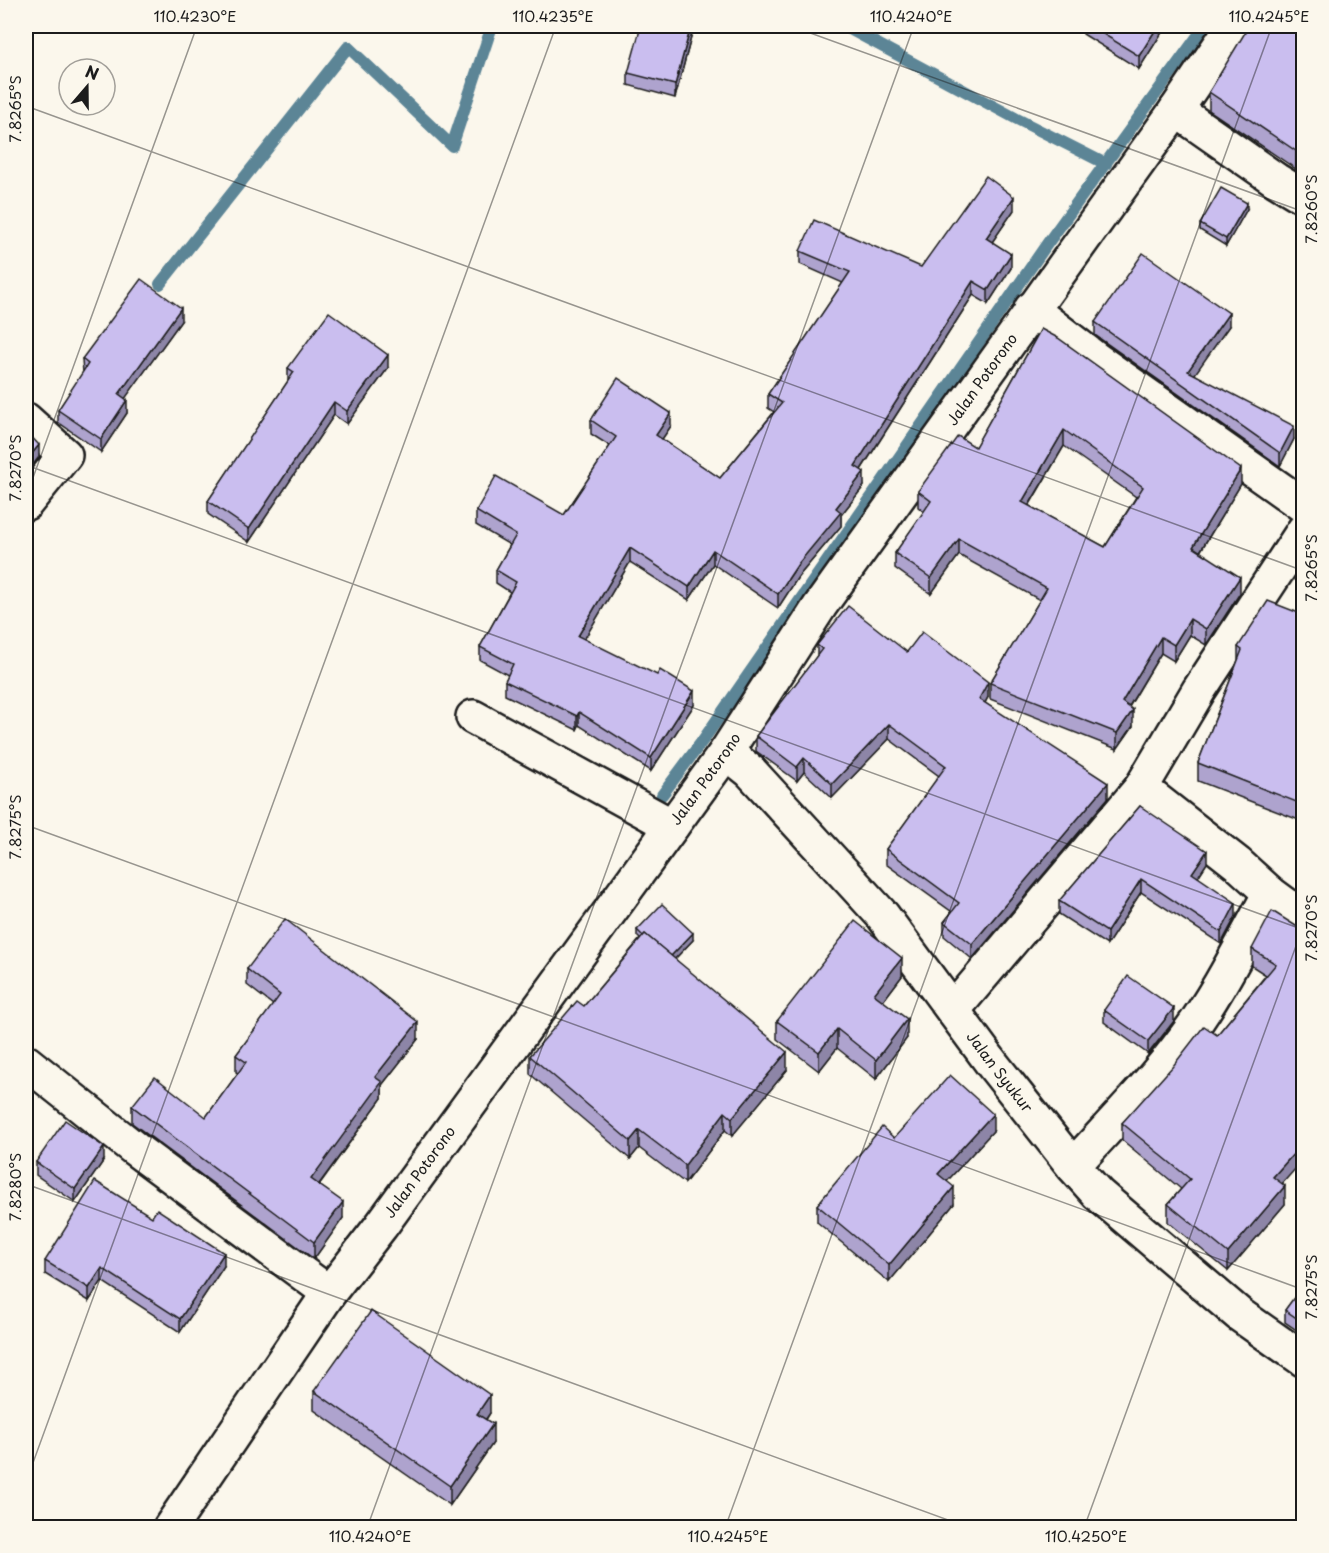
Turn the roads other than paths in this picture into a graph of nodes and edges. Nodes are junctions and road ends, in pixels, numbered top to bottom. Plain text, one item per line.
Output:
1 (1233, 26) edge
2 (1176, 110) junction
3 (1304, 197) edge
4 (1031, 309) junction
5 (26, 420) edge
6 (26, 503) edge
7 (1304, 506) edge
8 (1304, 530) edge
9 (473, 717) dead end
10 (726, 752) junction
11 (1142, 788) junction
12 (672, 826) junction
13 (1270, 893) junction
14 (1304, 918) edge
15 (953, 1010) junction
16 (26, 1062) edge
17 (1073, 1166) junction
18 (329, 1293) junction
19 (1304, 1360) edge
20 (170, 1527) edge

1 - 2 street, Jalan Potorono
2 - 3 street
2 - 4 street, Jalan Potorono
4 - 7 street
4 - 10 street, Jalan Potorono
5 - 6 street
8 - 11 street
9 - 12 street
10 - 12 street, Jalan Potorono
10 - 15 street, Jalan Syukur
11 - 13 street
11 - 15 street
12 - 18 street, Jalan Potorono
13 - 14 street
13 - 17 street
15 - 17 street, Jalan Syukur
16 - 18 street
17 - 19 street, Jalan Syukur
18 - 20 street, Jalan Potorono

